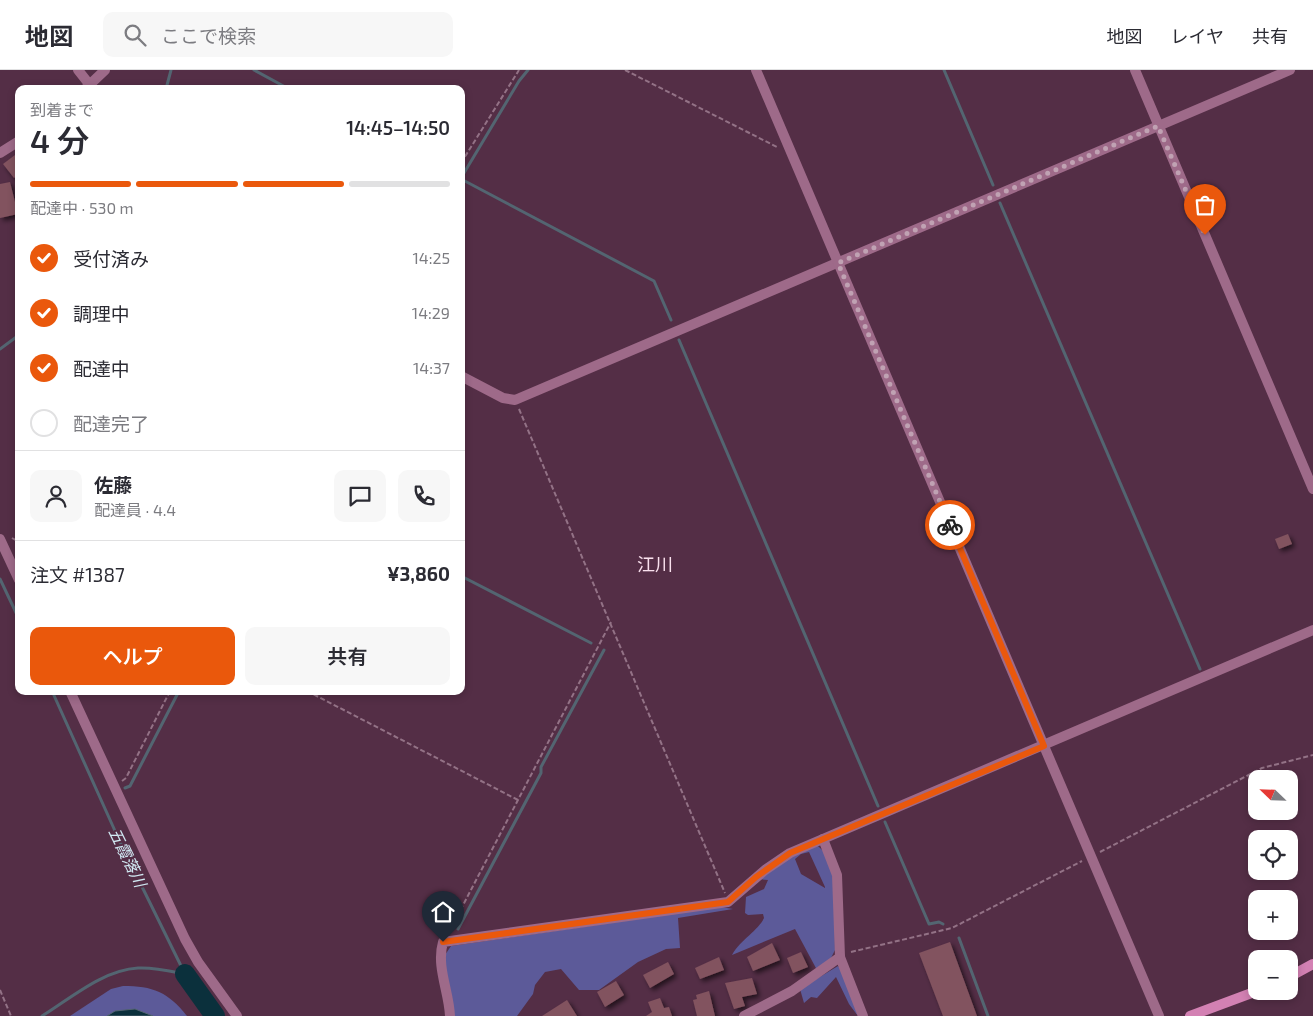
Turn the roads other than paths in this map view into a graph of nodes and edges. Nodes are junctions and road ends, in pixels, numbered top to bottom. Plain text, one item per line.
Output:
1 (78, 70) edge
2 (105, 70) edge
3 (756, 70) edge
4 (1135, 70) edge
5 (1290, 70) edge
6 (89, 85) edge
7 (92, 85) edge
8 (1158, 126) junction
9 (15, 144) edge
10 (0, 153) edge
11 (838, 263) junction
12 (465, 378) edge
13 (1313, 489) edge
14 (0, 539) edge
15 (15, 571) edge
16 (1313, 630) edge
17 (72, 695) edge
18 (1044, 746) junction
19 (823, 838) junction
20 (840, 957) junction
21 (1313, 964) edge
22 (1298, 972) edge
23 (1248, 994) edge
24 (237, 1016) edge
25 (450, 1016) edge
26 (744, 1016) edge
27 (863, 1016) edge
28 (1158, 1016) edge
29 (1190, 1016) edge

1 - 6 street
2 - 7 street
3 - 11 street
4 - 8 street
5 - 8 street
8 - 11 street
8 - 13 street
9 - 10 street
11 - 12 street
11 - 18 street
14 - 15 street
16 - 18 street
17 - 24 street
18 - 19 street
18 - 28 street
19 - 20 street
19 - 25 street
20 - 26 street
20 - 27 street
21 - 22 main road
23 - 29 main road

